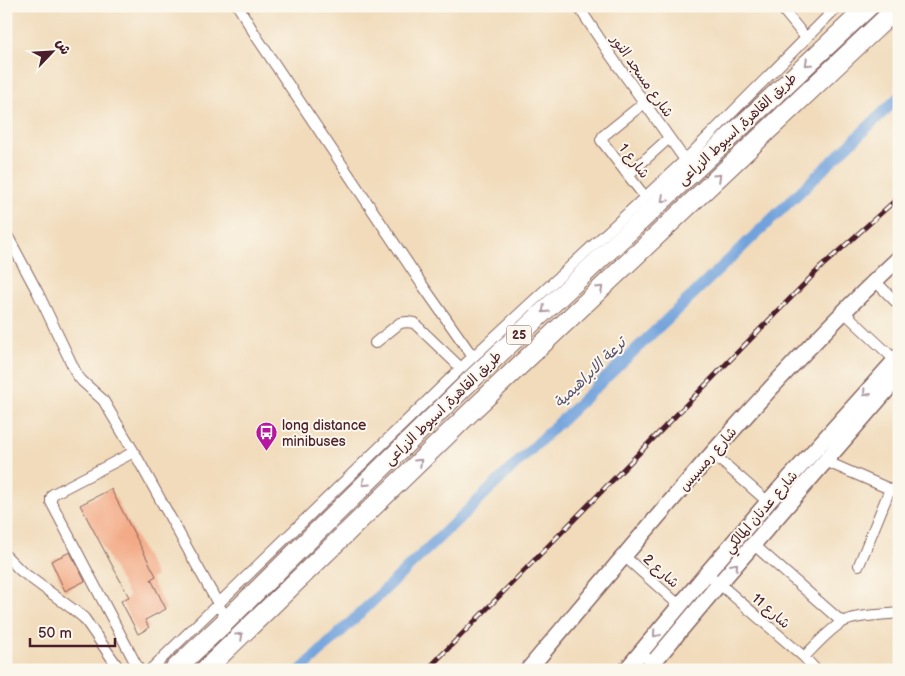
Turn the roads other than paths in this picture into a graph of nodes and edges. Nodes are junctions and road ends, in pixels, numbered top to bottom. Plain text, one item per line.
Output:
1 (238, 6) edge
2 (578, 6) edge
3 (780, 6) edge
4 (838, 6) edge
5 (869, 6) edge
6 (899, 6) edge
7 (806, 38) junction
8 (831, 41) junction
9 (846, 57) junction
10 (644, 102) junction
11 (669, 138) junction
12 (685, 160) junction
13 (628, 175) junction
14 (645, 197) junction
15 (6, 233) edge
16 (899, 258) edge
17 (875, 281) junction
18 (899, 305) edge
19 (844, 312) junction
20 (376, 343) dead end
21 (897, 358) edge
22 (468, 368) junction
23 (899, 376) edge
24 (487, 396) junction
25 (134, 452) junction
26 (712, 453) junction
27 (825, 461) junction
28 (894, 491) edge
29 (768, 502) junction
30 (753, 544) junction
31 (6, 556) edge
32 (624, 556) junction
33 (859, 565) dead end
34 (707, 573) junction
35 (719, 584) junction
36 (680, 606) junction
37 (222, 612) junction
38 (899, 614) edge
39 (842, 622) junction
40 (641, 653) junction
41 (804, 657) junction
42 (653, 668) edge
43 (120, 670) edge
44 (139, 670) edge
45 (150, 670) edge
46 (174, 670) edge
47 (205, 670) edge
48 (528, 670) edge
49 (626, 670) edge
50 (816, 670) edge

1 - 22 street
2 - 10 street, شارع مسجد النور
3 - 7 street
4 - 7 street, طريق القاهرة, اسيوط الزراعى
5 - 8 highway, طريق القاهرة, اسيوط الزراعى / 25
6 - 9 highway, طريق القاهرة, اسيوط الزراعى / 25
7 - 12 street, طريق القاهرة, اسيوط الزراعى
8 - 9 highway
8 -> 22 highway, طريق القاهرة, اسيوط الزراعى / 25
24 -> 9 highway, طريق القاهرة, اسيوط الزراعى / 25
10 - 11 street, شارع مسجد النور
10 - 13 street, شارع 1
11 - 12 street, شارع مسجد النور
11 - 13 street
12 - 14 street, طريق القاهرة, اسيوط الزراعى
13 - 14 street, شارع 1
14 - 22 street, طريق القاهرة, اسيوط الزراعى
15 - 25 street
16 - 17 main road, شارع رمسيس
17 - 18 street
17 - 19 main road, شارع رمسيس
19 - 21 street
19 - 26 main road, شارع رمسيس
20 - 22 street
21 -> 29 main road, شارع عدنان المالكي
22 - 24 highway
22 - 37 highway, طريق القاهرة, اسيوط الزراعى / 25
23 - 27 main road, شارع عدنان المالكي
47 -> 24 highway, طريق القاهرة, اسيوط الزراعى / 25
25 - 37 street
25 - 44 street
26 - 29 street
26 - 32 main road, شارع رمسيس
27 - 28 street
27 - 30 main road, شارع عدنان المالكي
28 - 33 street
29 - 34 main road, شارع عدنان المالكي
35 -> 30 main road, شارع عدنان المالكي
30 - 39 street
31 - 43 street
32 - 36 street, شارع 2
32 - 48 main road, شارع رمسيس
34 - 35 street, شارع 11
34 - 36 main road, شارع عدنان المالكي
35 - 41 street, شارع 11
35 - 42 main road, شارع عدنان المالكي
36 -> 40 main road, شارع عدنان المالكي
37 - 45 street, طريق القاهرة, اسيوط الزراعى
37 - 46 highway, طريق القاهرة, اسيوط الزراعى / 25
38 - 39 street
39 - 41 street
40 - 42 street
40 - 49 main road, شارع عدنان المالكي
41 - 50 street, شارع 11

